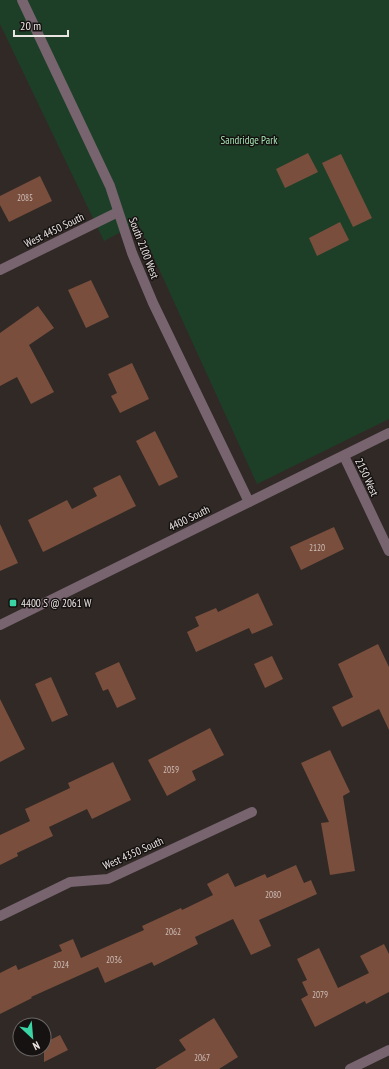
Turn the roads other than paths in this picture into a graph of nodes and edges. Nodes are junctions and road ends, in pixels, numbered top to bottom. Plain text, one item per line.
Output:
1 (22, 0) edge
2 (118, 212) junction
3 (0, 270) edge
4 (389, 434) edge
5 (344, 456) junction
6 (249, 502) junction
7 (389, 551) edge
8 (0, 625) edge
9 (252, 812) dead end
10 (0, 916) edge
11 (389, 1050) edge
12 (350, 1069) edge

1 - 2 street, South 2100 West
2 - 3 street, West 4450 South
2 - 6 street, South 2100 West
4 - 5 street, 4400 South
5 - 6 street, 4400 South
5 - 7 street, 2150 West
6 - 8 street, 4400 South
9 - 10 street, West 4350 South
11 - 12 street

